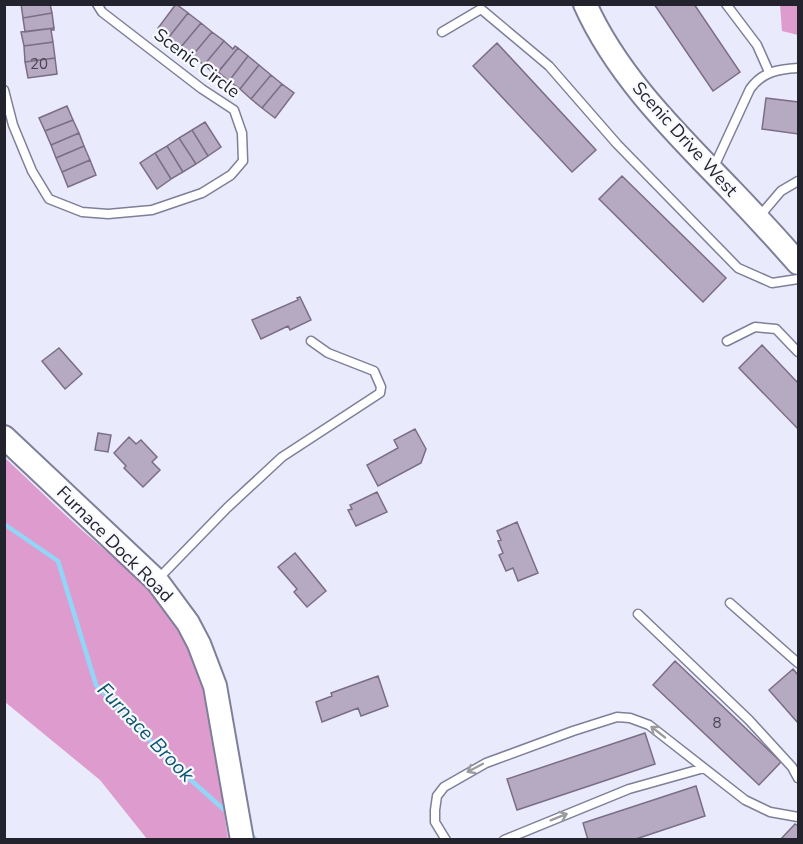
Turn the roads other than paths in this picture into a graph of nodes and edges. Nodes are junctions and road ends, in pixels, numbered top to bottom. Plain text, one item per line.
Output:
1 (97, 4) edge
2 (585, 4) edge
3 (726, 4) edge
4 (442, 32) dead end
5 (798, 68) edge
6 (769, 72) junction
7 (4, 90) edge
8 (712, 172) junction
9 (798, 181) edge
10 (757, 218) junction
11 (798, 263) edge
12 (798, 279) edge
13 (311, 341) dead end
14 (727, 341) dead end
15 (798, 352) edge
16 (4, 437) edge
17 (157, 581) junction
18 (730, 603) dead end
19 (638, 614) dead end
20 (798, 663) edge
21 (704, 768) junction
22 (798, 778) edge
23 (798, 817) edge
24 (242, 840) edge
25 (446, 840) edge
26 (504, 840) edge

1 - 7 lane, Scenic Circle
2 - 8 street, Scenic Drive West
3 - 6 lane
4 - 12 lane
5 - 6 lane
6 - 8 lane
8 - 10 street, Scenic Drive West
9 - 10 lane
10 - 11 street, Scenic Drive West
13 - 17 lane
14 - 15 lane
16 - 17 street, Furnace Dock Road
17 - 24 street, Furnace Dock Road
18 - 20 lane
19 - 22 lane
21 - 23 lane
21 -> 25 lane
26 -> 21 lane

